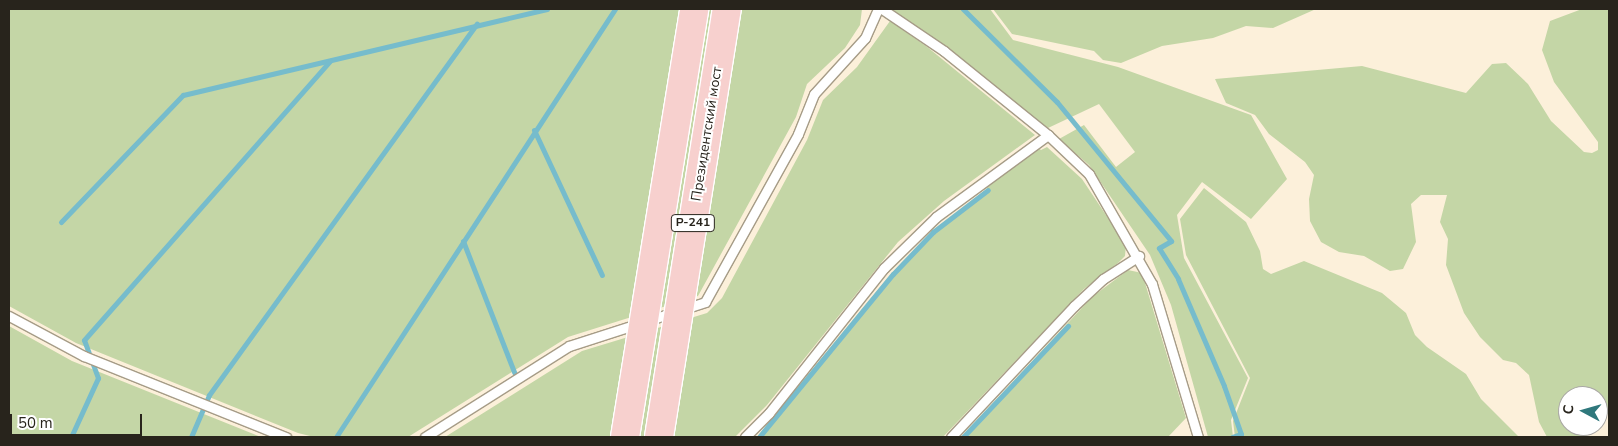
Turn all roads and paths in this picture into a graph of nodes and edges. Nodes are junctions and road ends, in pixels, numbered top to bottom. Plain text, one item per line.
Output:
1 (694, 9) edge
2 (727, 9) edge
3 (880, 9) edge
4 (1048, 135) junction
5 (1139, 256) junction
6 (9, 316) edge
7 (1196, 436) edge
8 (286, 437) edge
9 (425, 437) edge
10 (626, 437) edge
11 (659, 437) edge
12 (745, 437) edge
13 (951, 437) edge

1 - 10 highway, Р-241, bridge
2 - 11 highway, Президентский мост / Р-241, bridge
3 - 4 lane
3 - 9 lane
4 - 5 lane
4 - 12 lane
5 - 7 lane
5 - 13 lane
6 - 8 lane

